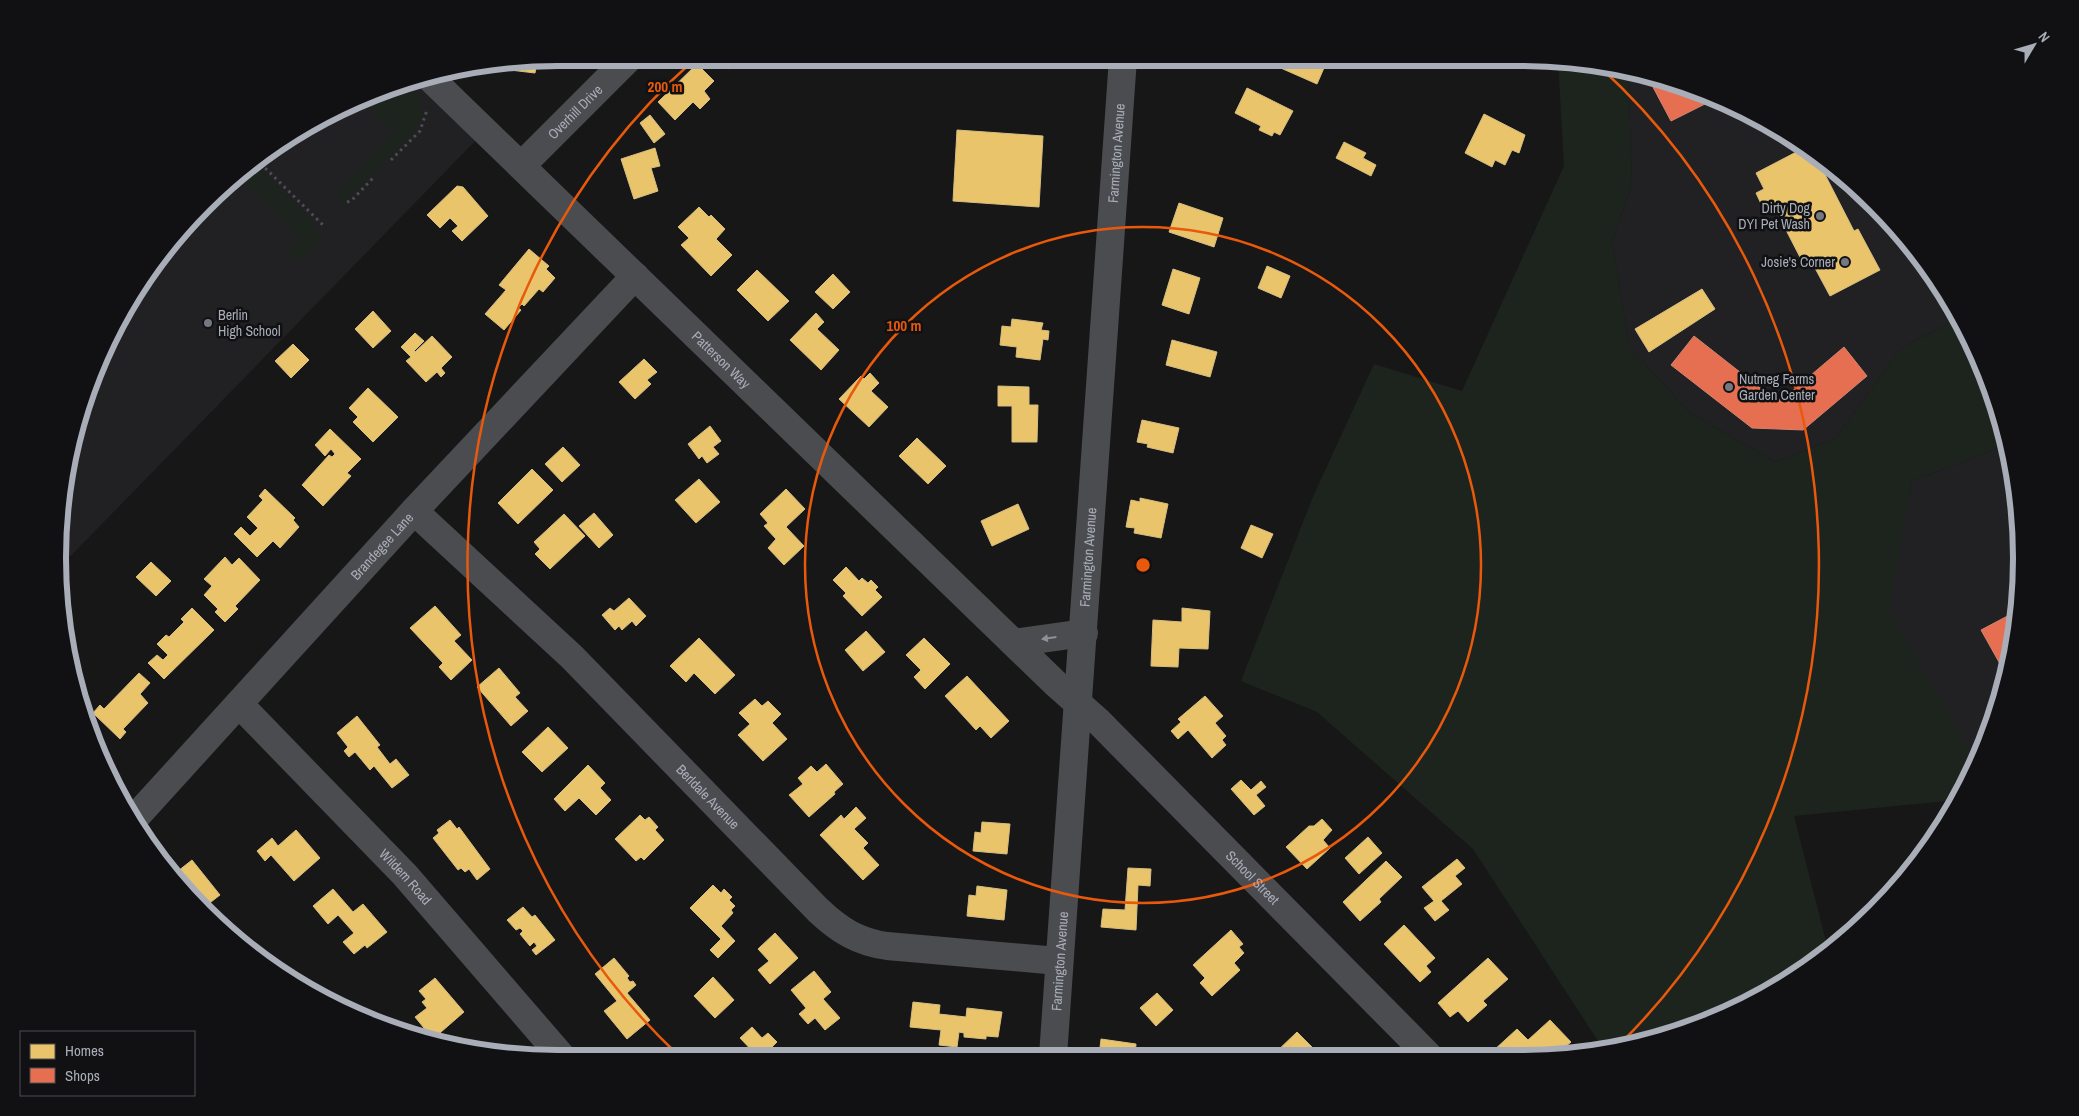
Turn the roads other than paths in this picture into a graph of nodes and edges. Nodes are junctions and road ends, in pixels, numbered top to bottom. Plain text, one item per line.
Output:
1 (621, 66) edge
2 (1122, 66) edge
3 (435, 82) edge
4 (522, 165) junction
5 (635, 276) junction
6 (414, 511) junction
7 (1084, 633) junction
8 (1014, 643) junction
9 (1076, 703) junction
10 (239, 704) junction
11 (138, 814) edge
12 (1058, 961) junction
13 (556, 1050) edge
14 (1053, 1050) edge
15 (1423, 1050) edge

1 - 4 street, Overhill Drive
2 - 7 street, Farmington Avenue
3 - 4 street, Patterson Way
4 - 5 street, Patterson Way
5 - 6 street, Brandegee Lane
5 - 8 street, Patterson Way
6 - 10 street, Brandegee Lane
6 - 12 street, Berldale Avenue
7 -> 8 street
7 - 9 street, Farmington Avenue
8 - 9 street, Patterson Way
9 - 12 street, Farmington Avenue
9 - 15 street, School Street
10 - 11 street, Brandegee Lane
10 - 13 street, Wildem Road
12 - 14 street, Farmington Avenue

